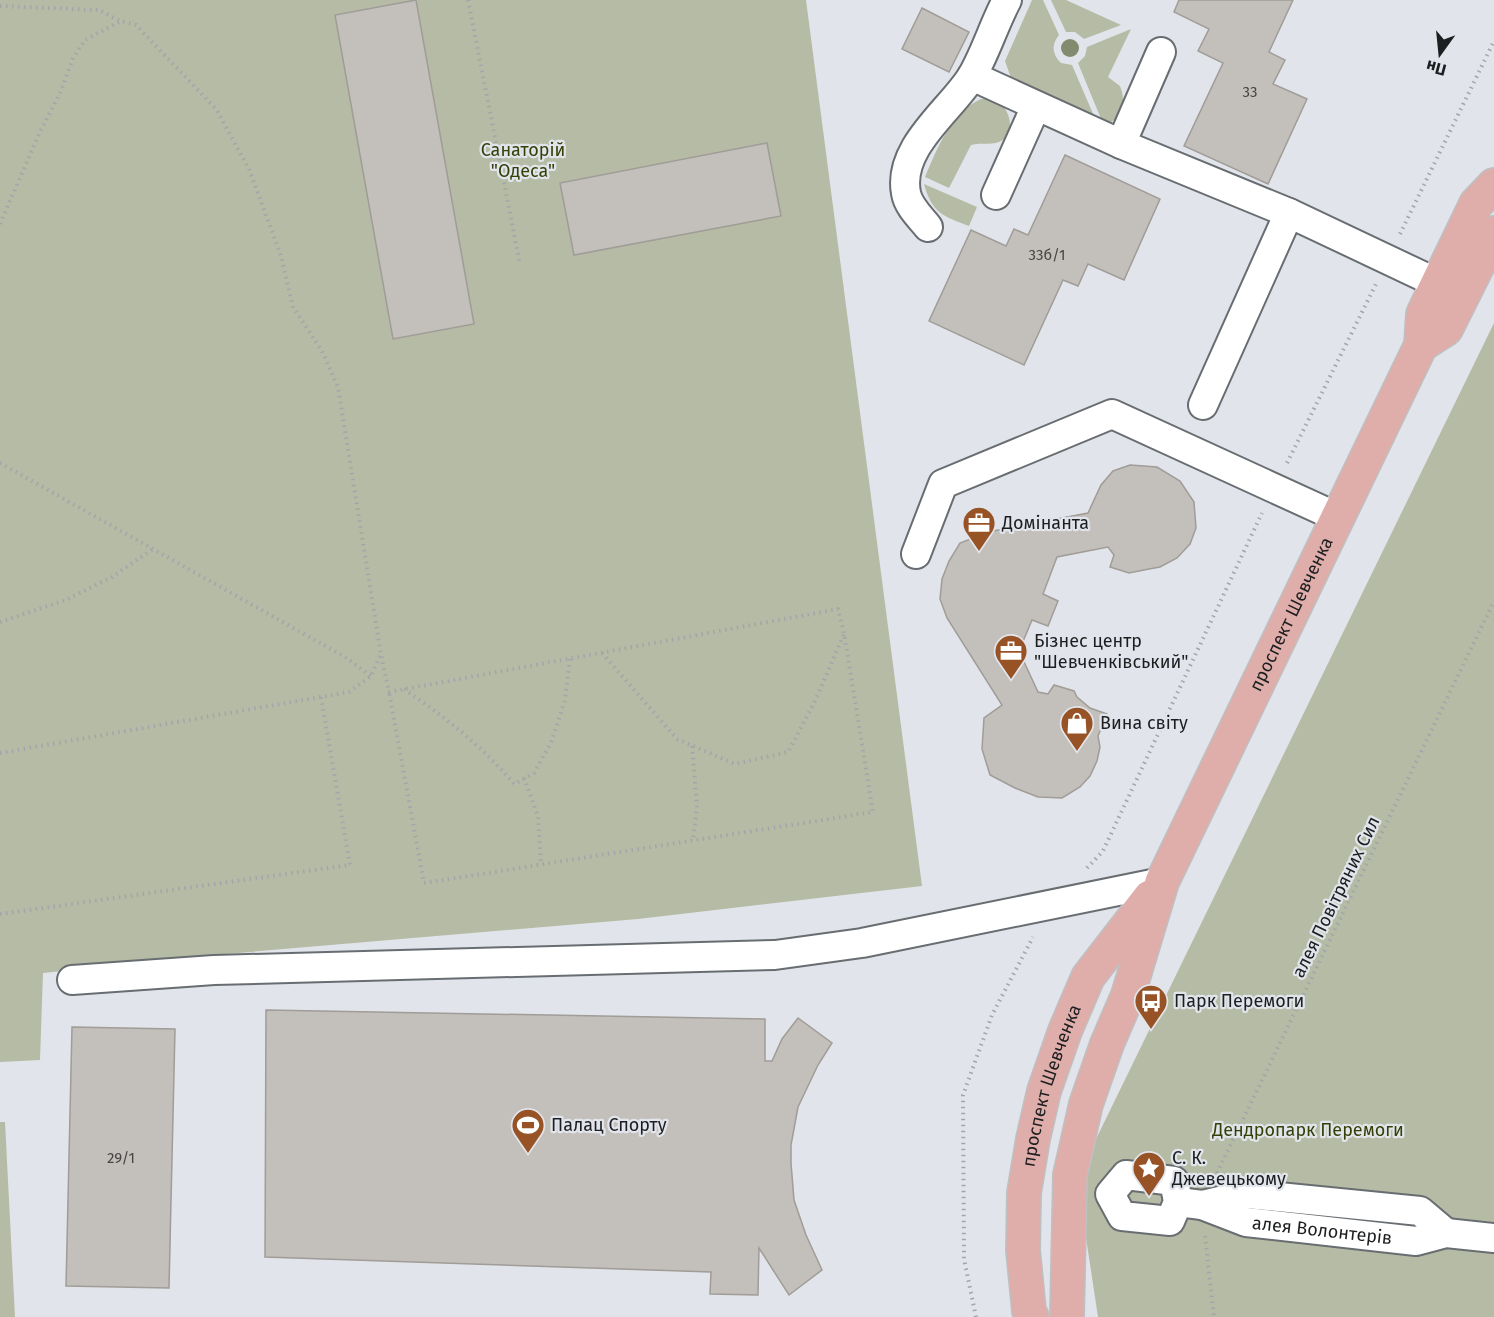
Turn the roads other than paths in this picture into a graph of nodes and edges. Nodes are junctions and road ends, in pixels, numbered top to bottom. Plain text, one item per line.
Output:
1 (1007, 0) edge
2 (1161, 52) dead end
3 (972, 76) junction
4 (1036, 105) junction
5 (1122, 144) junction
6 (1494, 185) edge
7 (996, 195) dead end
8 (1289, 213) junction
9 (928, 227) dead end
10 (1494, 233) edge
11 (1437, 283) junction
12 (1421, 345) junction
13 (1203, 405) dead end
14 (1337, 517) junction
15 (916, 554) dead end
16 (1162, 882) junction
17 (72, 980) dead end
18 (1190, 1203) junction
19 (1494, 1238) edge
20 (1032, 1317) edge
21 (1067, 1317) edge

1 - 3 street
2 - 5 street
3 - 4 street
3 - 9 street
4 - 5 street
4 - 7 street
5 - 8 street
6 - 11 main road, проспект Шевченка
8 - 11 street
8 - 13 street
10 - 12 main road, проспект Шевченка
11 - 12 main road, проспект Шевченка
12 - 14 main road, проспект Шевченка
14 - 15 street
14 - 16 main road, проспект Шевченка
16 - 17 street
16 - 20 main road, проспект Шевченка
16 - 21 main road, проспект Шевченка
18 - 18 street
18 - 19 street, алея Волонтерів

